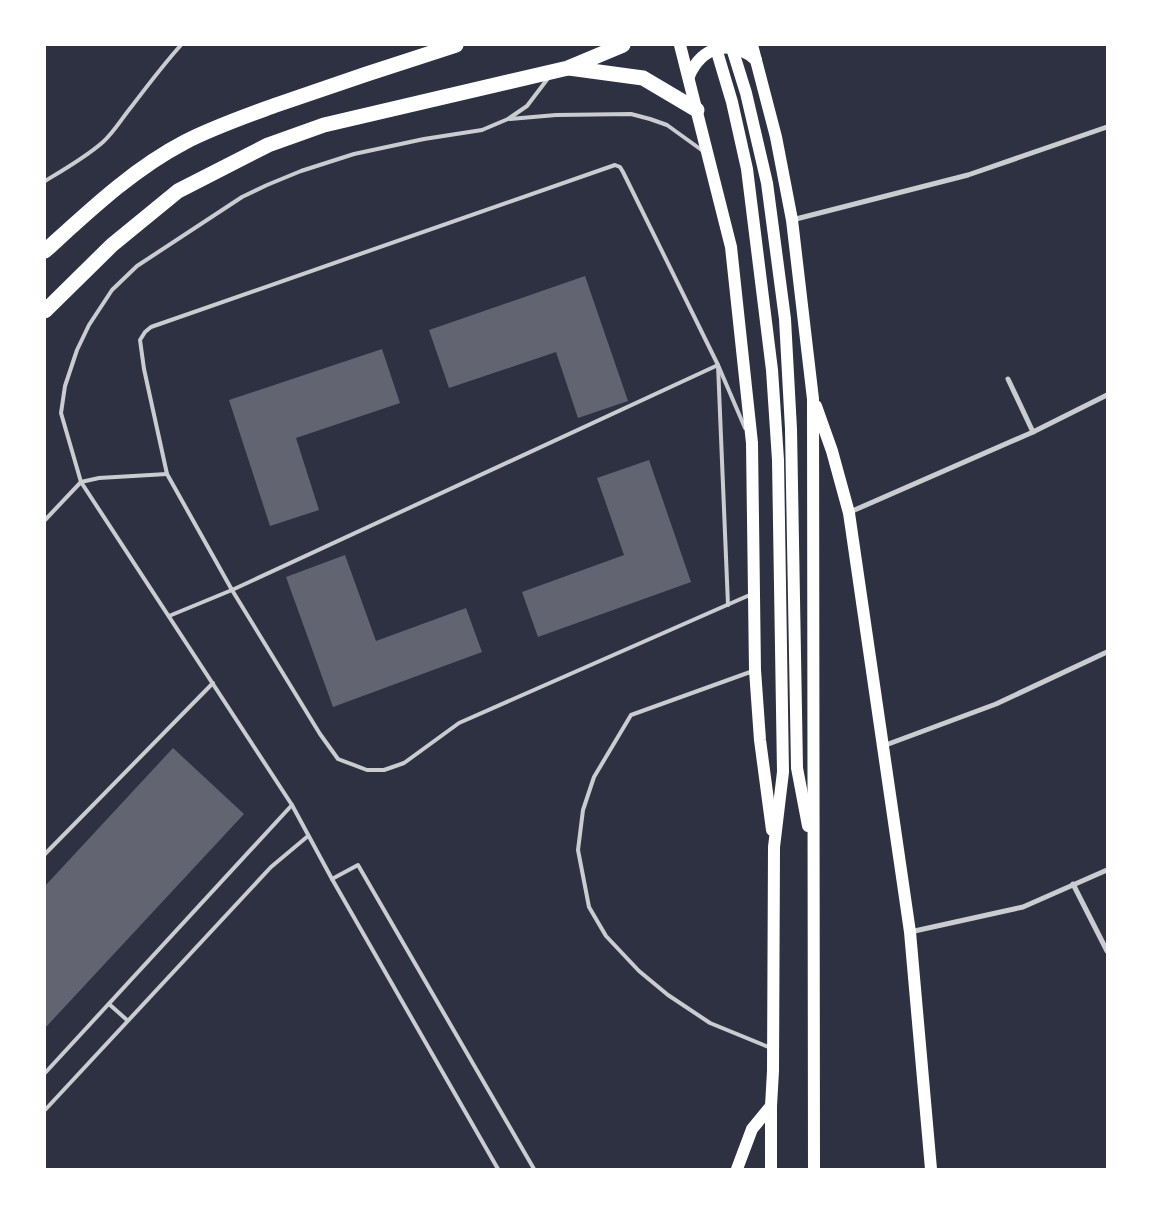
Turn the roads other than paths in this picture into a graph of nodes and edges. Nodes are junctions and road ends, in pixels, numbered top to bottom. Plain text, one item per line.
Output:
1 (180, 45) edge
2 (456, 45) edge
3 (623, 45) edge
4 (680, 45) edge
5 (715, 45) edge
6 (731, 45) edge
7 (752, 45) edge
8 (756, 60) junction
9 (561, 70) junction
10 (689, 76) junction
11 (698, 110) junction
12 (508, 119) junction
13 (1107, 127) edge
14 (709, 155) junction
15 (45, 181) edge
16 (792, 220) junction
17 (45, 251) edge
18 (45, 311) edge
19 (718, 365) junction
20 (1008, 379) dead end
21 (1107, 395) edge
22 (814, 399) junction
23 (1033, 432) junction
24 (752, 443) junction
25 (167, 474) junction
26 (81, 482) junction
27 (849, 513) junction
28 (45, 520) edge
29 (232, 590) junction
30 (754, 593) junction
31 (728, 605) junction
32 (169, 616) junction
33 (1107, 652) edge
34 (755, 670) junction
35 (213, 683) junction
36 (883, 746) junction
37 (292, 804) junction
38 (308, 836) junction
39 (774, 847) junction
40 (45, 854) edge
41 (814, 856) junction
42 (1107, 870) edge
43 (332, 879) junction
44 (1073, 884) junction
45 (910, 932) junction
46 (1107, 951) edge
47 (109, 1004) junction
48 (127, 1020) junction
49 (773, 1048) junction
50 (45, 1073) edge
51 (770, 1106) junction
52 (45, 1110) edge
53 (498, 1169) edge
54 (534, 1169) edge
55 (737, 1169) edge
56 (771, 1169) edge
57 (814, 1169) edge
58 (931, 1169) edge

1 - 15 lane
2 - 17 highway
3 - 9 highway
4 - 10 main road
5 - 39 main road
6 - 41 main road
7 - 8 main road
8 - 10 main road
8 - 16 main road
9 - 11 highway
9 - 12 lane
9 - 18 highway
10 - 11 main road
11 - 14 main road
12 - 14 lane
12 - 26 lane
13 - 16 street
14 - 24 main road
16 - 22 main road
19 - 24 lane
19 - 25 lane
19 - 29 lane
19 - 31 lane
20 - 23 street
21 - 23 street
22 - 27 main road
22 - 41 main road
23 - 27 street
24 - 30 main road
25 - 26 lane
25 - 29 lane
26 - 28 lane
26 - 32 lane
27 - 36 main road
29 - 31 lane
29 - 32 lane
30 - 31 lane
30 - 34 main road
32 - 35 lane
33 - 36 street
34 - 39 main road
34 - 49 lane
35 - 37 lane
35 - 40 lane
36 - 45 main road
37 - 38 lane
37 - 47 lane
38 - 43 lane
38 - 48 lane
39 - 49 main road
41 - 57 main road
42 - 44 street
43 - 53 lane
43 - 54 lane
44 - 45 street
44 - 46 street
45 - 58 main road
47 - 48 lane
47 - 50 lane
48 - 52 lane
49 - 51 main road
51 - 55 main road
51 - 56 main road

